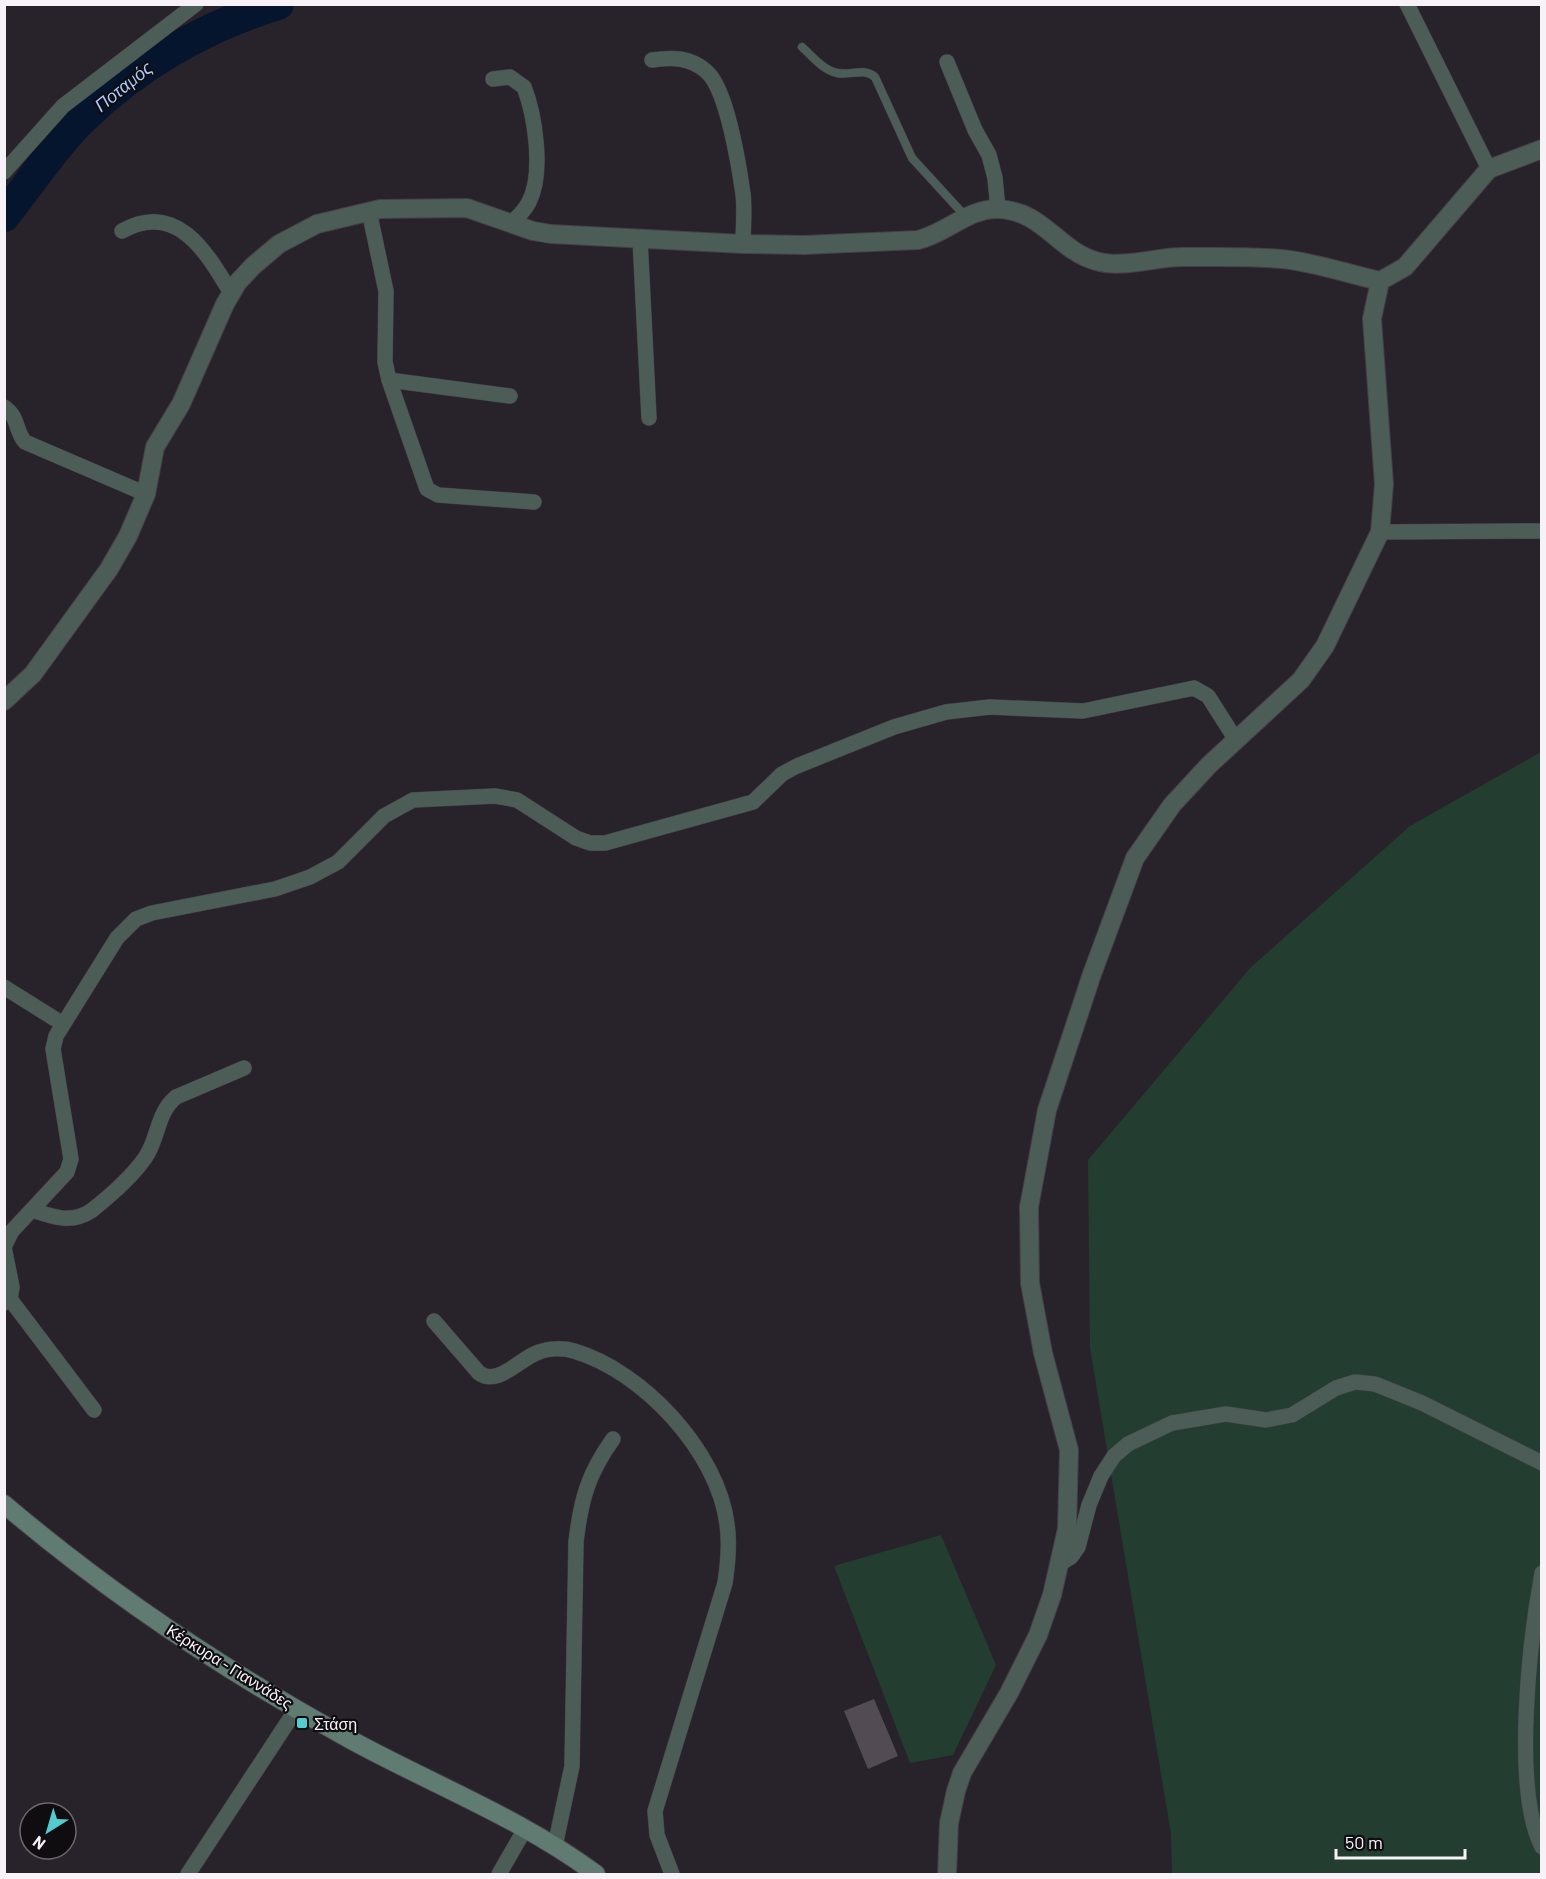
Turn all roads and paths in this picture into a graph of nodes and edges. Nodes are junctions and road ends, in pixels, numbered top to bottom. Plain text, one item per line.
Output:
1 (196, 4) edge
2 (1407, 4) edge
3 (802, 47) dead end
4 (652, 60) dead end
5 (946, 62) dead end
6 (493, 79) dead end
7 (1542, 149) edge
8 (1489, 169) junction
9 (4, 172) edge
10 (998, 209) junction
11 (369, 211) junction
12 (966, 217) junction
13 (511, 223) junction
14 (122, 231) dead end
15 (640, 239) junction
16 (743, 244) junction
17 (1380, 281) junction
18 (231, 293) junction
19 (389, 380) junction
20 (510, 396) dead end
21 (4, 407) edge
22 (649, 418) dead end
23 (146, 494) junction
24 (534, 502) dead end
25 (1542, 531) edge
26 (1380, 532) junction
27 (4, 701) edge
28 (1236, 740) junction
29 (4, 987) edge
30 (63, 1024) junction
31 (244, 1068) dead end
32 (32, 1210) junction
33 (4, 1247) edge
34 (7, 1301) edge
35 (434, 1321) dead end
36 (94, 1410) dead end
37 (613, 1439) dead end
38 (1542, 1463) edge
39 (4, 1504) edge
40 (1061, 1563) junction
41 (1542, 1573) edge
42 (297, 1708) junction
43 (525, 1829) junction
44 (555, 1846) junction
45 (1542, 1847) edge
46 (188, 1875) edge
47 (499, 1875) edge
48 (596, 1875) edge
49 (672, 1875) edge
50 (947, 1875) edge

1 - 9 street
2 - 8 street
3 - 12 lane
4 - 16 street
5 - 10 street
6 - 13 street
7 - 8 street
8 - 17 street
10 - 12 street
10 - 17 street
11 - 13 street
11 - 18 street
11 - 19 street
12 - 16 street
13 - 15 street
14 - 18 street
15 - 16 street
15 - 22 street
17 - 26 street
18 - 23 street
19 - 20 street
19 - 24 street
21 - 23 street
23 - 27 street
25 - 26 street
26 - 28 street
28 - 30 street
28 - 40 street
29 - 30 street
30 - 32 street
31 - 32 street
32 - 33 street
33 - 34 street
34 - 36 street
35 - 49 street
37 - 44 street
38 - 40 street
39 - 42 main road, Κέρκυρα - Γιαννάδες
40 - 50 street
41 - 45 street
42 - 43 main road, Κέρκυρα - Γιαννάδες
42 - 46 street
43 - 44 main road, Κέρκυρα - Γιαννάδες
43 - 47 street
44 - 48 main road, Κέρκυρα - Γιαννάδες

